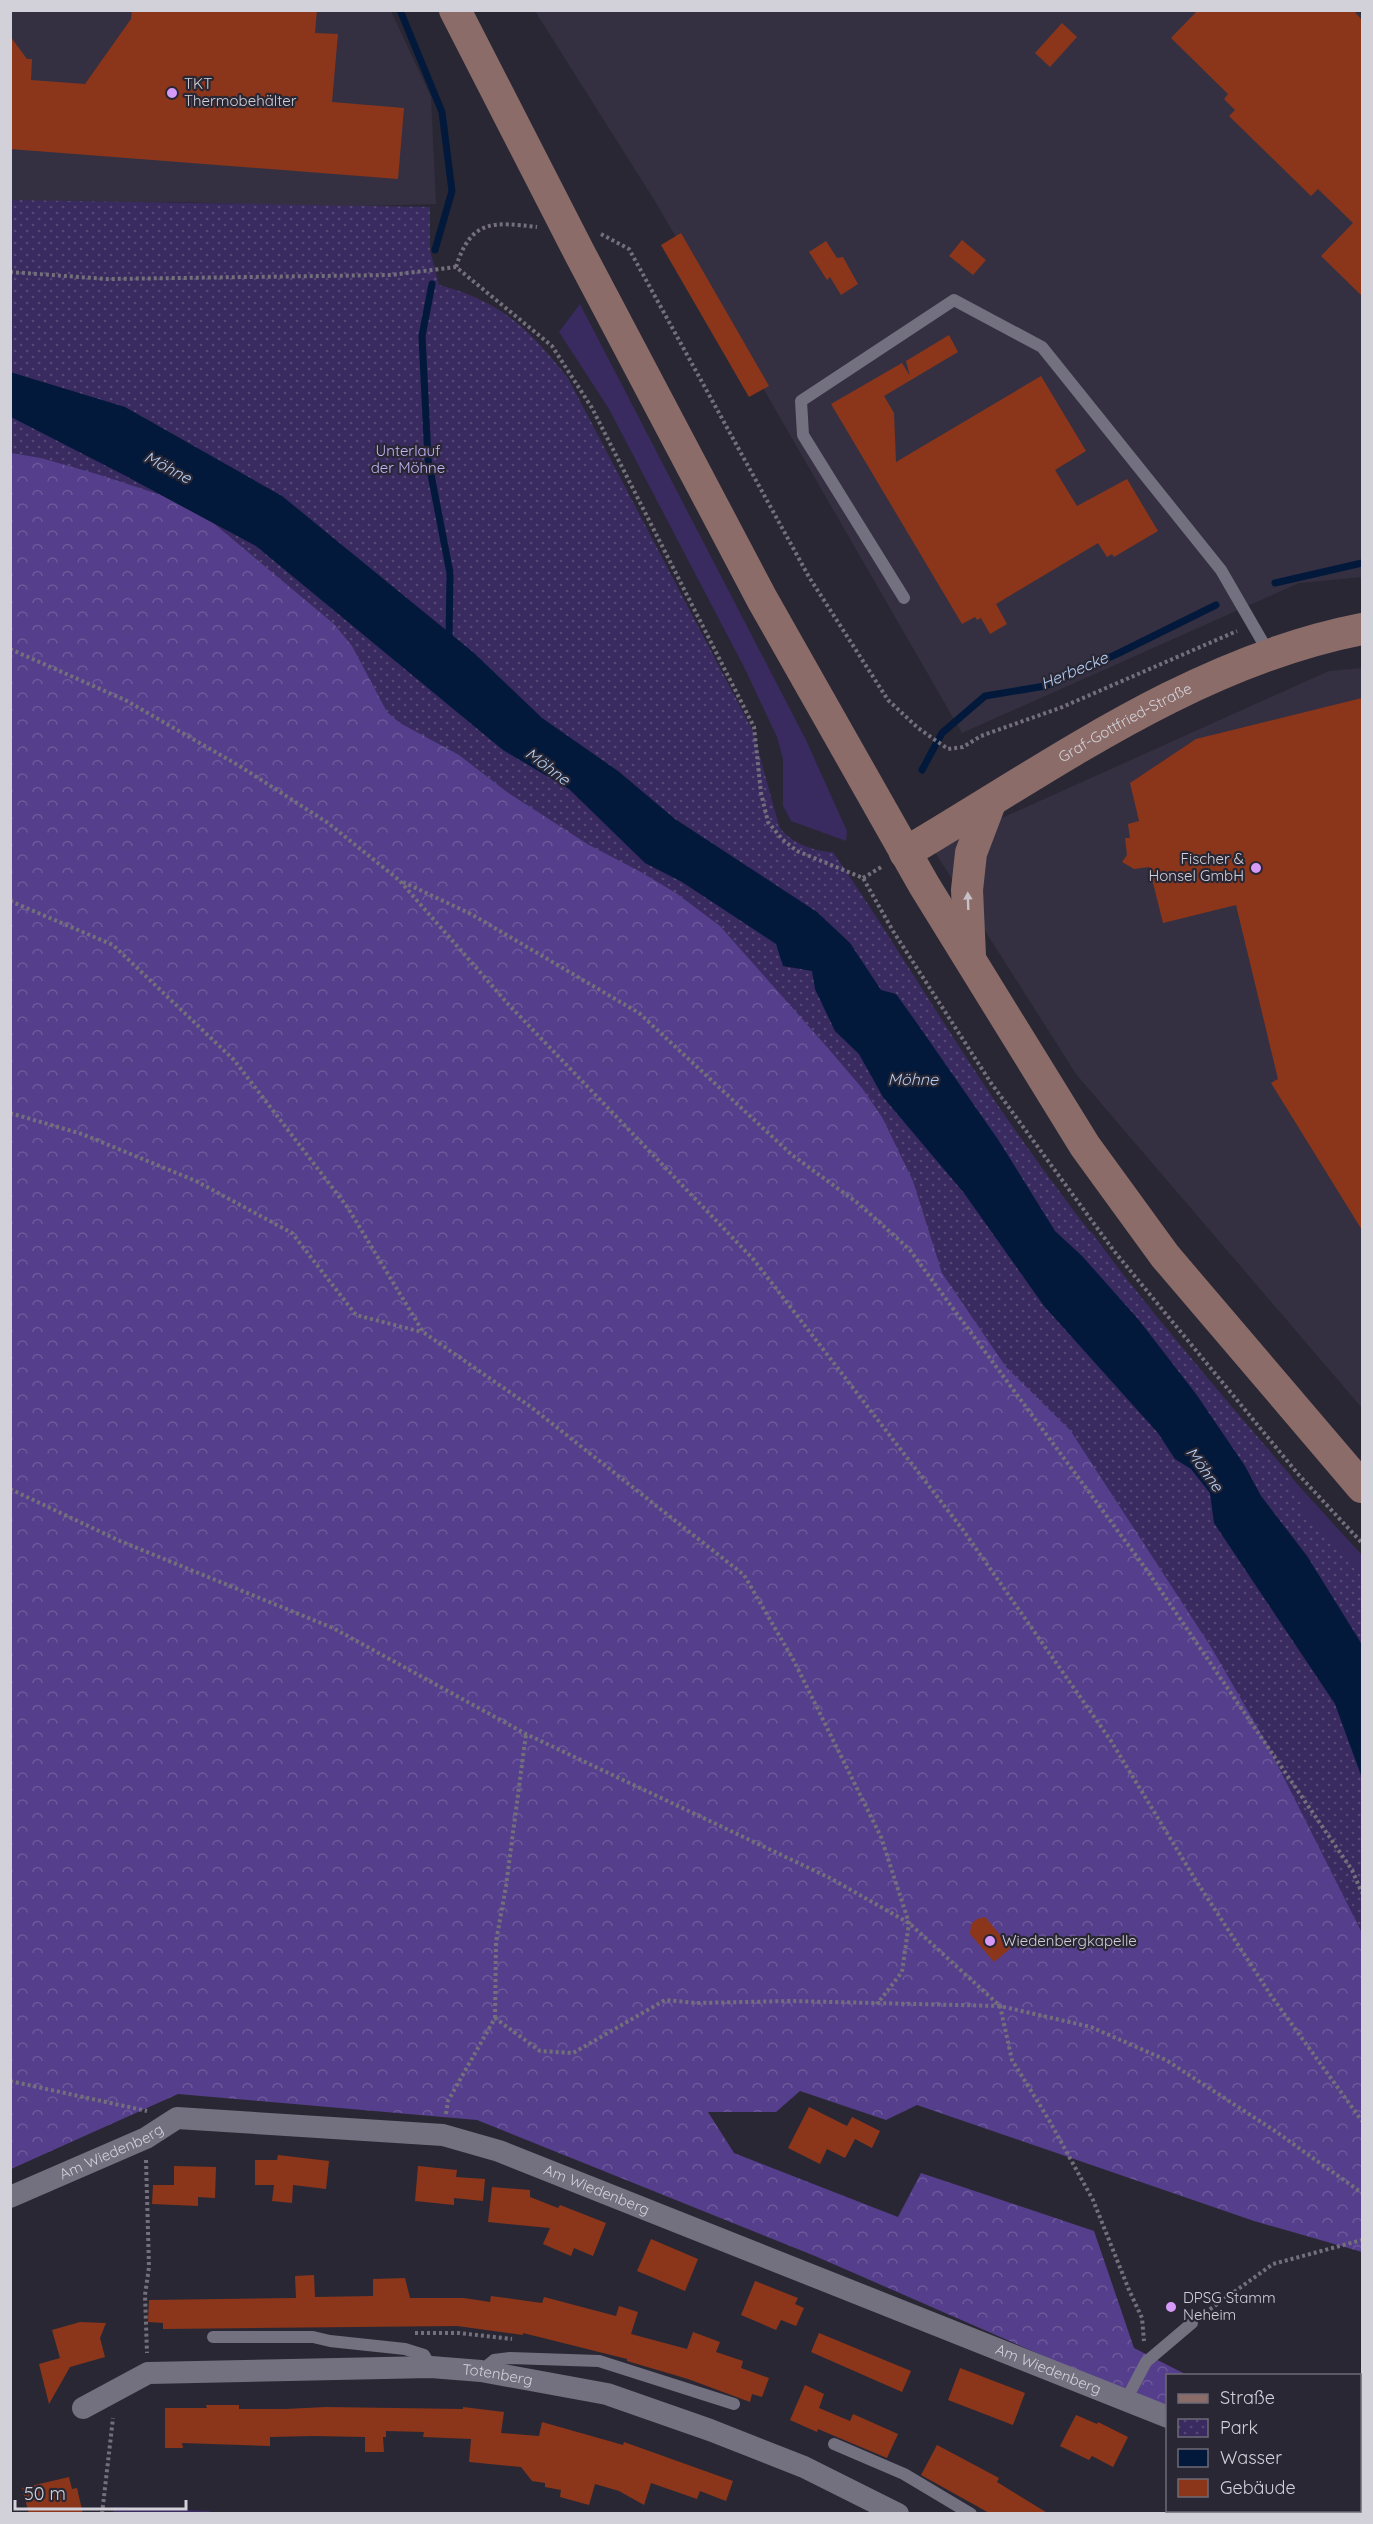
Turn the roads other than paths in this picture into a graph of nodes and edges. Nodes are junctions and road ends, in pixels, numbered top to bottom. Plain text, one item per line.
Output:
1 (455, 10) edge
2 (904, 598) dead end
3 (1362, 629) edge
4 (1269, 653) junction
5 (990, 803) junction
6 (905, 853) junction
7 (970, 960) junction
8 (1362, 1487) edge
9 (10, 2197) edge
10 (1192, 2323) road end
11 (213, 2337) dead end
12 (431, 2367) junction
13 (481, 2371) junction
14 (1126, 2400) junction
15 (734, 2404) dead end
16 (83, 2408) dead end
17 (1166, 2417) edge
18 (834, 2444) dead end
19 (898, 2514) edge
20 (972, 2514) edge

1 - 6 main road
2 - 4 lane
3 - 4 main road, Graf-Gottfried-Straße
4 - 5 main road, Graf-Gottfried-Straße
5 - 6 main road, Graf-Gottfried-Straße
7 -> 5 main road
6 - 7 main road
7 - 8 main road
9 - 14 street, Am Wiedenberg
10 - 14 lane
11 - 12 lane
12 - 13 street, Totenberg
12 - 16 street, Totenberg
13 - 15 lane
13 - 19 street, Totenberg
14 - 17 street, Am Wiedenberg
18 - 20 lane

